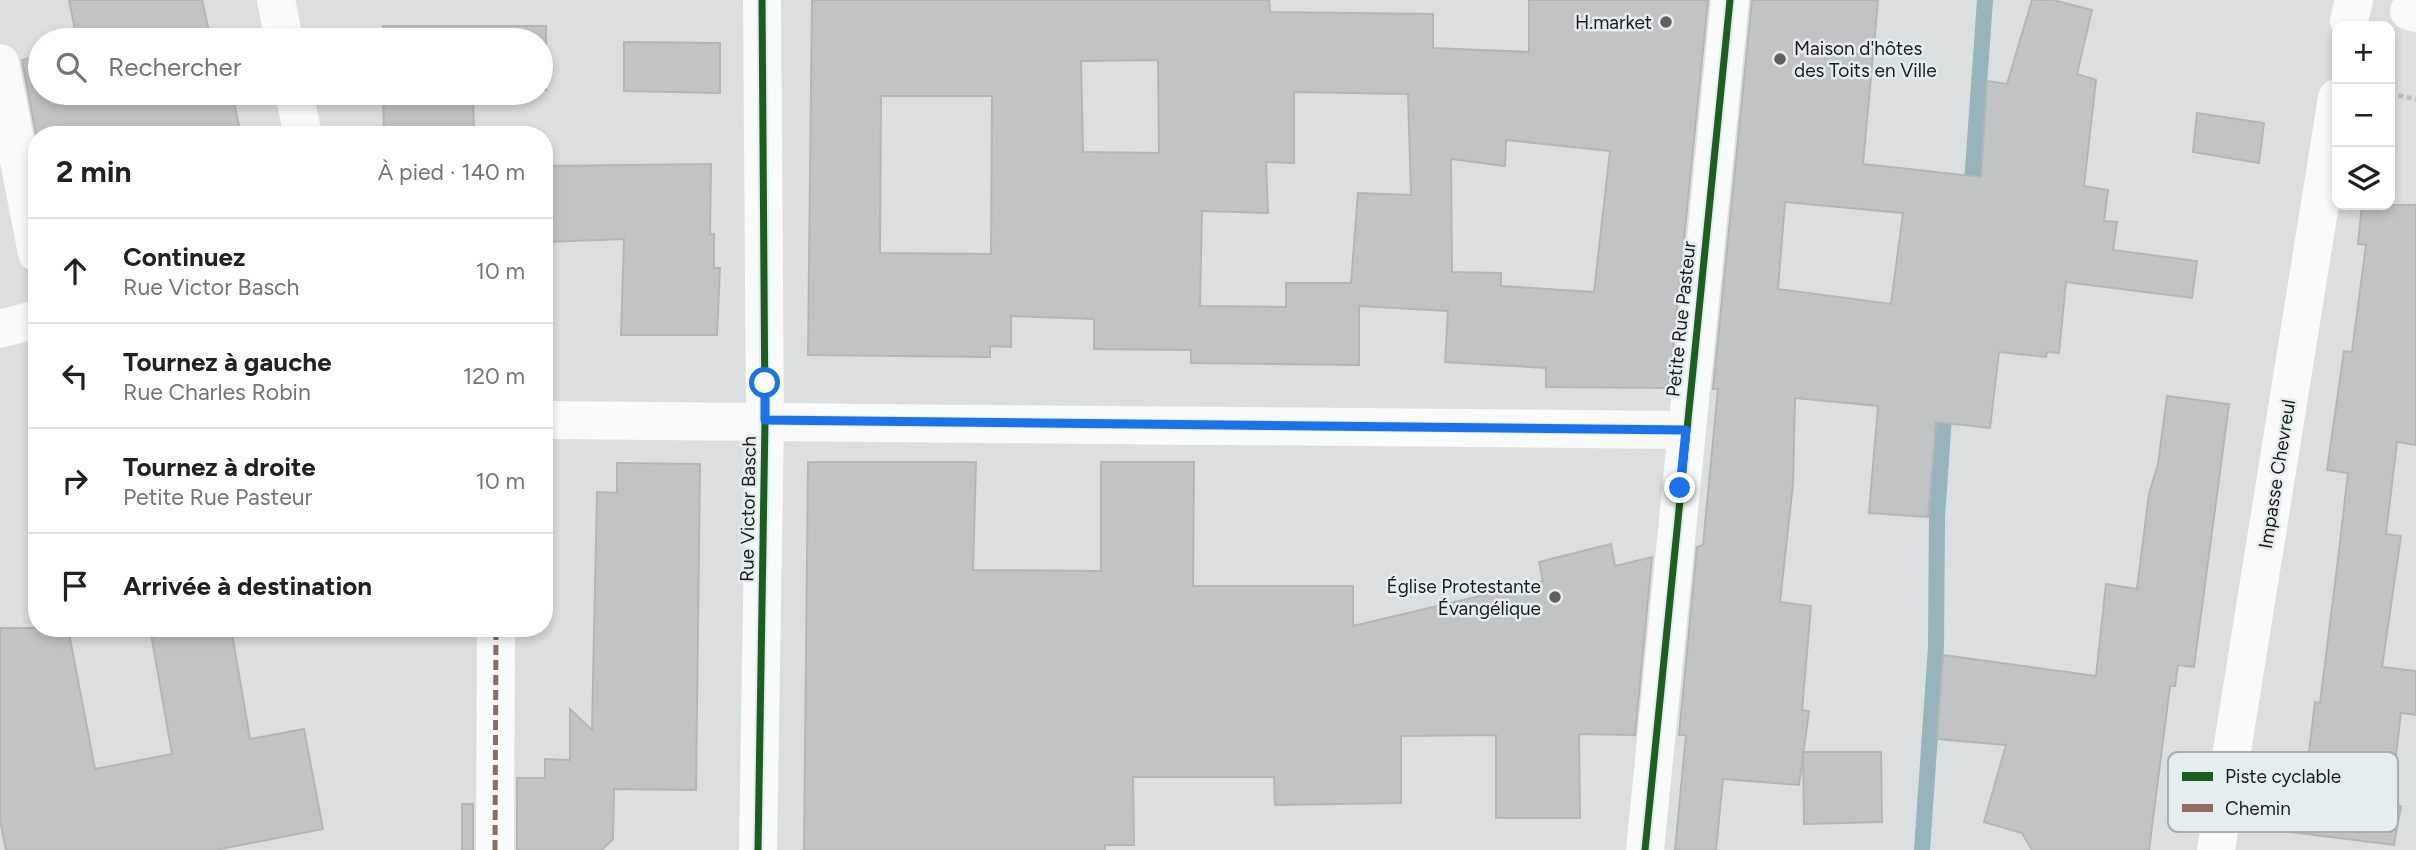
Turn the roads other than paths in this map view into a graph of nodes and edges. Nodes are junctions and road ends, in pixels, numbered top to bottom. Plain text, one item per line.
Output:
1 (276, 0) edge
2 (762, 0) edge
3 (1730, 0) edge
4 (282, 28) edge
5 (0, 63) edge
6 (297, 105) edge
7 (301, 126) edge
8 (2332, 129) edge
9 (28, 207) edge
10 (28, 321) edge
11 (0, 329) edge
12 (553, 420) edge
13 (765, 420) junction
14 (1686, 430) junction
15 (496, 637) edge
16 (2233, 752) edge
17 (2220, 832) edge
18 (495, 850) edge
19 (758, 850) edge
20 (1645, 850) edge
21 (2217, 850) edge

1 - 4 street
2 - 13 street, Rue Victor Basch
3 - 14 street, Petite Rue Pasteur
5 - 9 street
6 - 7 street
8 - 16 street, Impasse Chevreul
10 - 11 street
12 - 13 street
13 - 14 street
13 - 19 street, Rue Victor Basch
14 - 20 street, Petite Rue Pasteur
15 - 18 street
17 - 21 street, Impasse Chevreul

